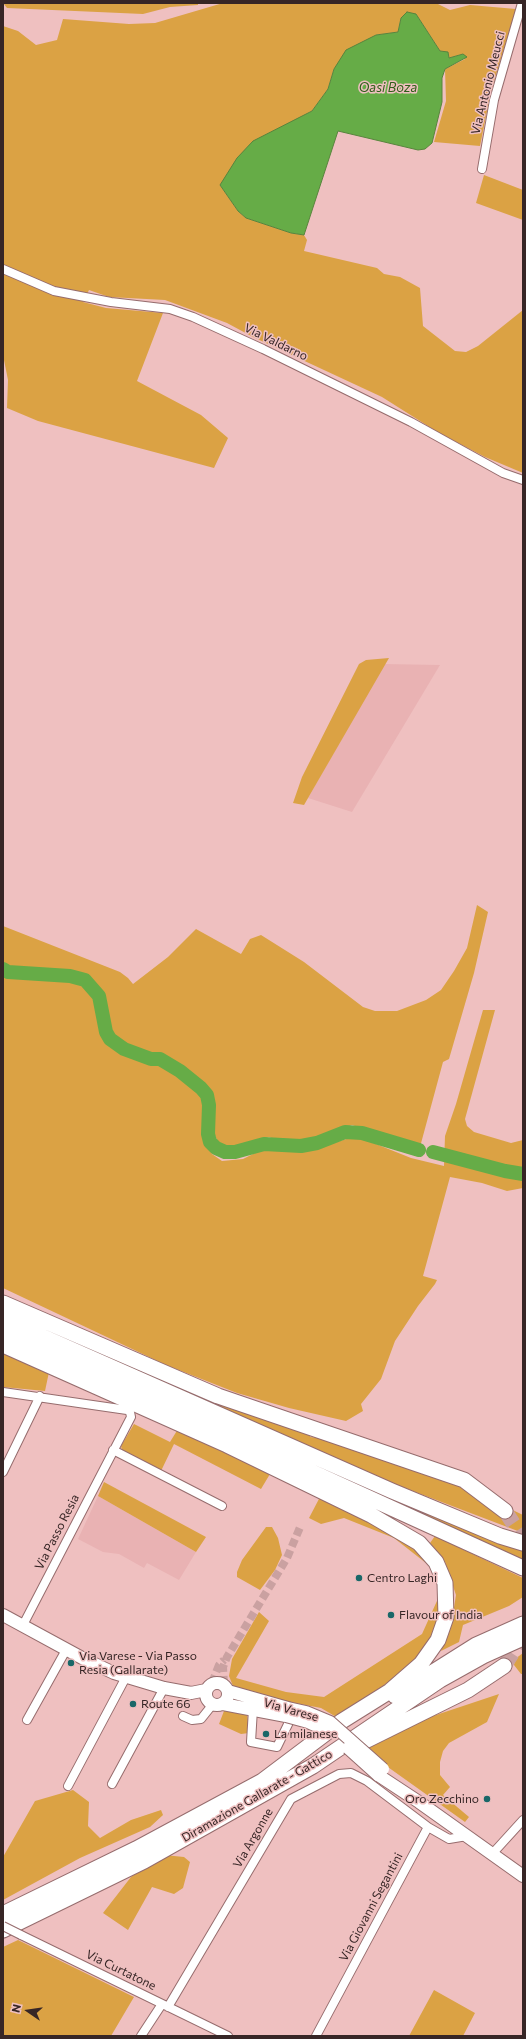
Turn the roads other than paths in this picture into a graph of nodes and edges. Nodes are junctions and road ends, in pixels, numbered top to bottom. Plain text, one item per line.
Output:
1 (522, 3) edge
2 (482, 169) dead end
3 (3, 269) edge
4 (523, 480) edge
5 (3, 1303) edge
6 (3, 1319) edge
7 (3, 1331) edge
8 (3, 1345) edge
9 (3, 1392) edge
10 (40, 1396) junction
11 (113, 1450) junction
12 (3, 1472) edge
13 (222, 1506) dead end
14 (505, 1511) tunnel mouth
15 (523, 1543) edge
16 (523, 1568) edge
17 (3, 1614) edge
18 (523, 1624) edge
19 (23, 1625) junction
20 (523, 1638) edge
21 (66, 1650) junction
22 (504, 1666) tunnel mouth
23 (126, 1677) junction
24 (164, 1688) junction
25 (206, 1690) junction
26 (228, 1691) junction
27 (215, 1704) junction
28 (253, 1709) junction
29 (288, 1714) junction
30 (183, 1716) dead end
31 (27, 1720) dead end
32 (313, 1766) junction
33 (112, 1784) dead end
34 (257, 1785) junction
35 (68, 1786) dead end
36 (523, 1820) edge
37 (428, 1826) junction
38 (467, 1836) junction
39 (493, 1853) junction
40 (523, 1876) edge
41 (3, 1914) edge
42 (3, 1926) edge
43 (3, 1930) edge
44 (165, 2005) junction
45 (211, 2032) edge
46 (141, 2036) edge
47 (228, 2036) edge
48 (316, 2036) edge

1 - 2 street, Via Antonio Meucci
3 - 4 street, Via Valdarno
5 - 14 highway
6 - 15 highway
7 - 16 highway
8 - 34 highway
9 - 10 street
10 - 11 street, Via Passo Resia
10 - 12 street
11 - 13 street
11 - 19 street, Via Passo Resia
17 - 19 main road, Via Varese
18 - 34 highway, Diramazione Gallarate - Gattico
19 - 21 main road, Via Varese
20 - 32 highway, Diramazione Gallarate - Gattico
21 - 23 main road, Via Varese
21 - 31 street
22 - 32 highway
23 - 24 main road, Via Varese
23 - 35 street
24 - 25 main road, Via Varese
24 - 27 main road, Via Varese
24 - 33 street
25 - 26 main road
25 - 27 main road
26 - 27 main road
26 - 29 main road, Via Varese
27 - 28 main road, Via Varese
27 - 30 street
28 - 29 main road, Via Varese
28 - 29 street
29 - 38 main road, Via Varese, bridge
32 - 43 highway, Diramazione Gallarate - Gattico
34 - 41 highway, Diramazione Gallarate - Gattico
36 - 39 street
37 - 38 street
37 - 44 street, Via Argonne
37 - 48 street, Via Giovanni Segantini
38 - 39 main road, Via Varese
39 - 40 main road, Via Varese
42 - 44 street, Via Curtatone, bridge
44 - 45 street, Via Curtatone
44 - 46 street, Via Argonne
45 - 47 street, Via Curtatone

